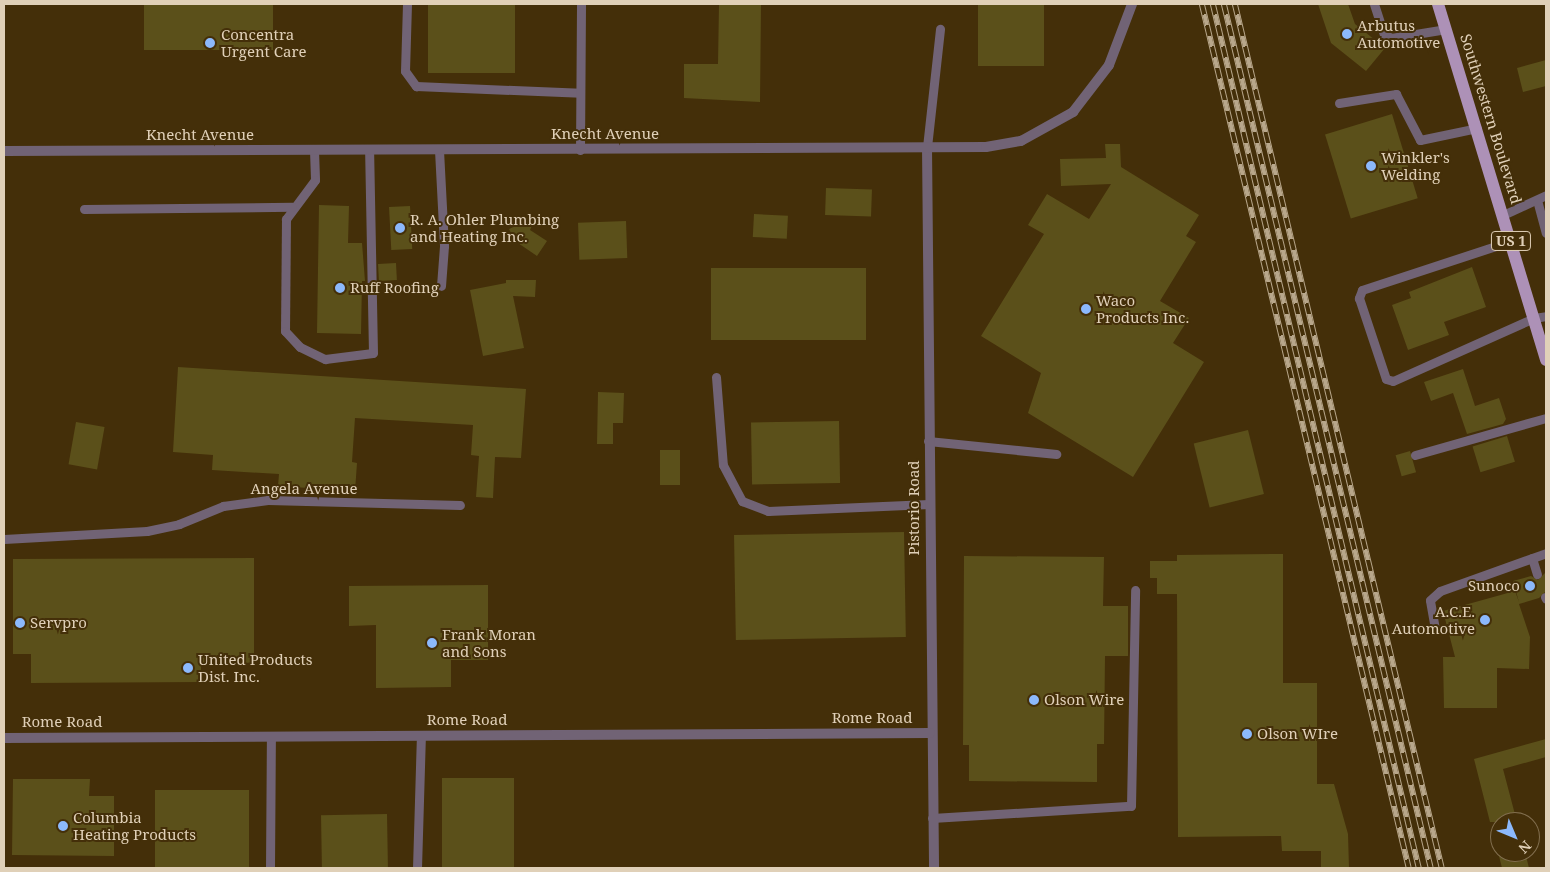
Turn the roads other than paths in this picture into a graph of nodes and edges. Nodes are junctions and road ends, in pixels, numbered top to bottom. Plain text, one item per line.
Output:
1 (407, 4) edge
2 (581, 4) edge
3 (1132, 4) edge
4 (1374, 4) edge
5 (1438, 4) edge
6 (940, 29) dead end
7 (1446, 29) junction
8 (580, 93) junction
9 (1339, 103) dead end
10 (1477, 128) junction
11 (927, 147) junction
12 (314, 150) junction
13 (369, 150) junction
14 (439, 150) junction
15 (580, 150) junction
16 (4, 151) edge
17 (1546, 195) edge
18 (1537, 200) junction
19 (292, 207) junction
20 (84, 210) dead end
21 (1503, 215) junction
22 (1546, 233) edge
23 (1511, 241) junction
24 (441, 286) dead end
25 (1540, 317) edge
26 (1546, 360) edge
27 (716, 377) dead end
28 (1546, 418) edge
29 (928, 442) junction
30 (1056, 454) dead end
31 (1415, 456) dead end
32 (929, 504) junction
33 (460, 505) dead end
34 (4, 539) edge
35 (1546, 553) edge
36 (1532, 558) junction
37 (1537, 574) dead end
38 (1135, 590) dead end
39 (1435, 629) dead end
40 (930, 733) junction
41 (270, 736) junction
42 (421, 736) junction
43 (4, 738) edge
44 (932, 818) junction
45 (270, 868) edge
46 (417, 868) edge
47 (934, 868) edge

1 - 8 lane
2 - 8 lane
3 - 11 street, Knecht Avenue
4 - 7 lane
5 - 7 main road, Southwestern Boulevard / US 1
6 - 11 lane
7 - 10 main road, Southwestern Boulevard / US 1
8 - 15 lane
9 - 10 lane
10 - 21 main road, Southwestern Boulevard / US 1
11 - 15 street, Knecht Avenue
11 - 29 street, Pistorio Road
12 - 13 street, Knecht Avenue
12 - 16 street, Knecht Avenue
12 - 19 lane
13 - 14 street, Knecht Avenue
13 - 19 lane
14 - 15 street, Knecht Avenue
14 - 24 lane
17 - 18 lane
18 - 21 lane
18 - 22 lane
19 - 20 lane
21 - 23 main road, Southwestern Boulevard / US 1
23 - 25 main road, Southwestern Boulevard / US 1
23 - 25 lane
25 - 26 main road, Southwestern Boulevard / US 1
27 - 32 lane
28 - 31 lane
29 - 30 lane
29 - 32 street, Pistorio Road
32 - 40 street, Pistorio Road
33 - 34 lane, Angela Avenue
35 - 36 lane
36 - 37 lane
36 - 39 lane
38 - 44 lane
40 - 42 street, Rome Road
40 - 44 street, Pistorio Road
41 - 42 street, Rome Road
41 - 43 street, Rome Road
41 - 45 lane
42 - 46 lane
44 - 47 street, Pistorio Road

